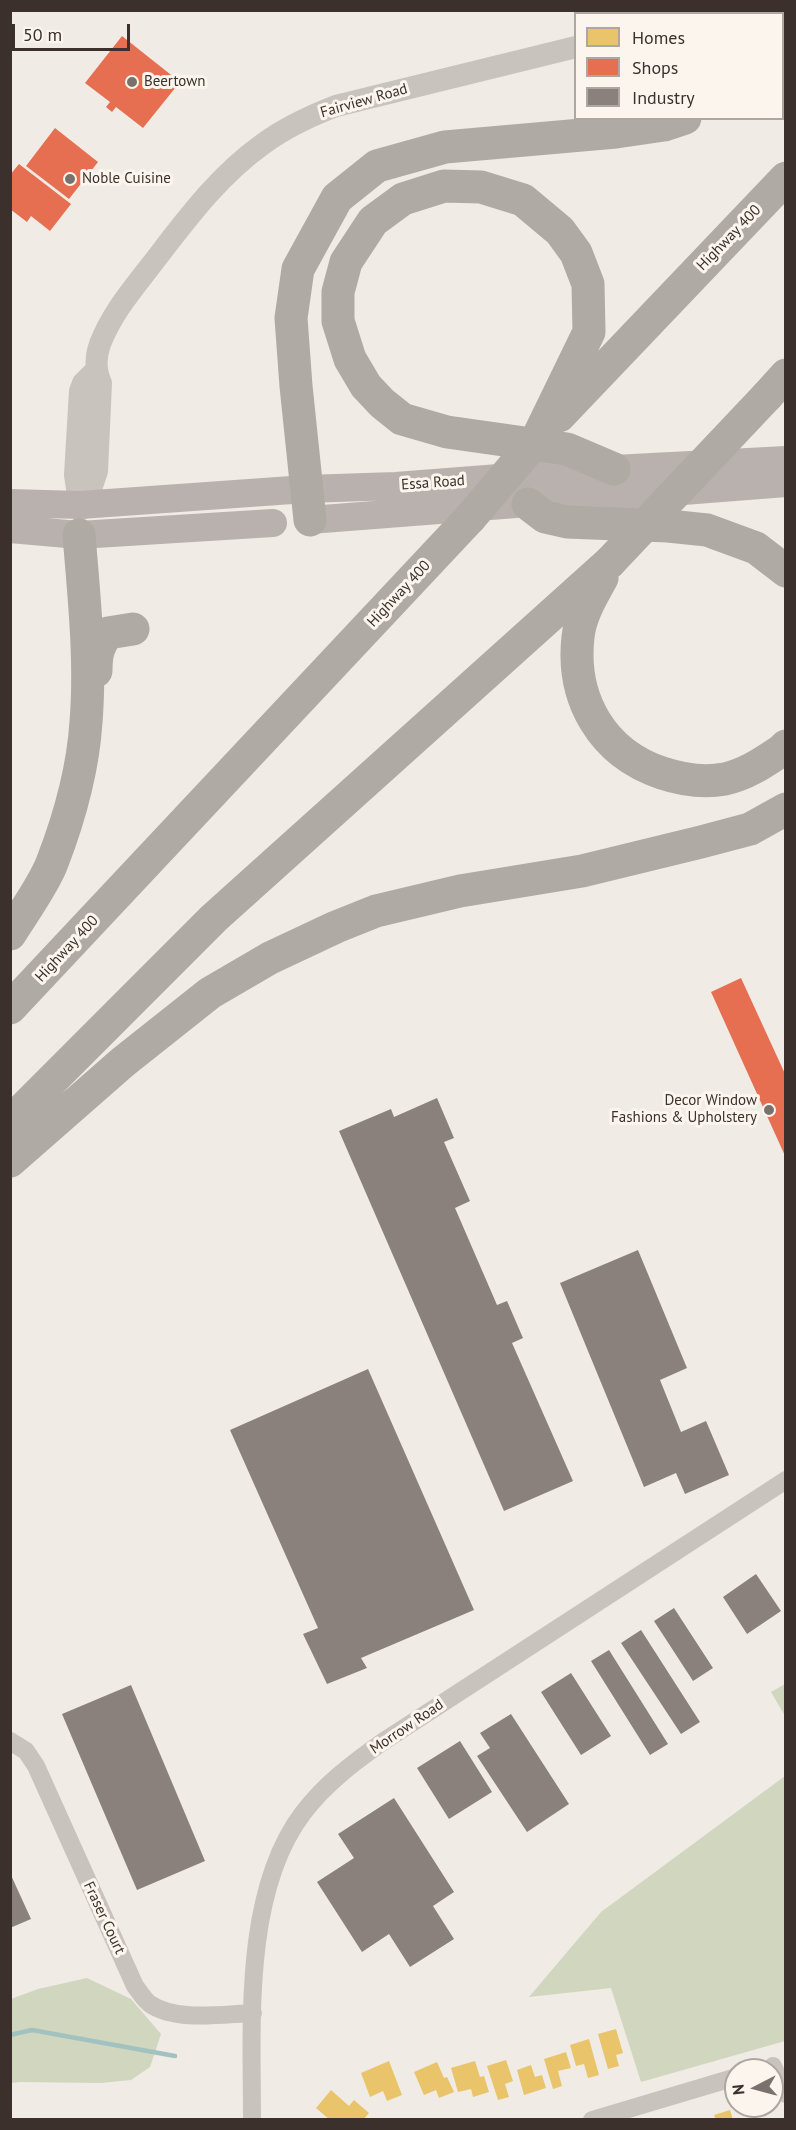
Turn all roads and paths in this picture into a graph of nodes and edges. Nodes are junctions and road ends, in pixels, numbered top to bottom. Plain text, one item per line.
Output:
1 (574, 47) edge
2 (679, 120) edge
3 (786, 178) edge
4 (776, 385) edge
5 (537, 439) junction
6 (786, 460) edge
7 (614, 469) junction
8 (786, 483) edge
9 (10, 502) edge
10 (308, 504) junction
11 (528, 504) junction
12 (80, 520) junction
13 (273, 523) dead end
14 (10, 529) edge
15 (610, 562) junction
16 (786, 572) edge
17 (134, 629) dead end
18 (86, 722) junction
19 (786, 746) edge
20 (786, 809) edge
21 (10, 934) edge
22 (10, 1008) edge
23 (10, 1122) edge
24 (10, 1161) edge
25 (786, 1480) edge
26 (10, 1741) edge
27 (253, 2013) junction
28 (724, 2081) edge
29 (252, 2120) edge
30 (592, 2120) edge

1 - 12 street, Fairview Road
2 - 10 highway
3 - 5 highway, Highway 400
4 - 15 highway, bridge
5 - 7 highway
5 - 22 highway, Highway 400, bridge
6 - 7 main road, Essa Road
7 - 10 main road, Essa Road
8 - 11 main road, Essa Road
9 - 12 main road, Essa Road
10 - 11 main road, Essa Road
10 - 12 main road, Essa Road
11 - 16 highway
12 - 13 main road, Essa Road
12 - 14 main road, Essa Road
12 - 18 highway
15 - 19 highway
15 - 23 highway
17 - 18 highway
18 - 21 highway
20 - 24 highway
25 - 27 street, Morrow Road
26 - 27 street, Fraser Court
27 - 29 street, Morrow Road
28 - 30 street

